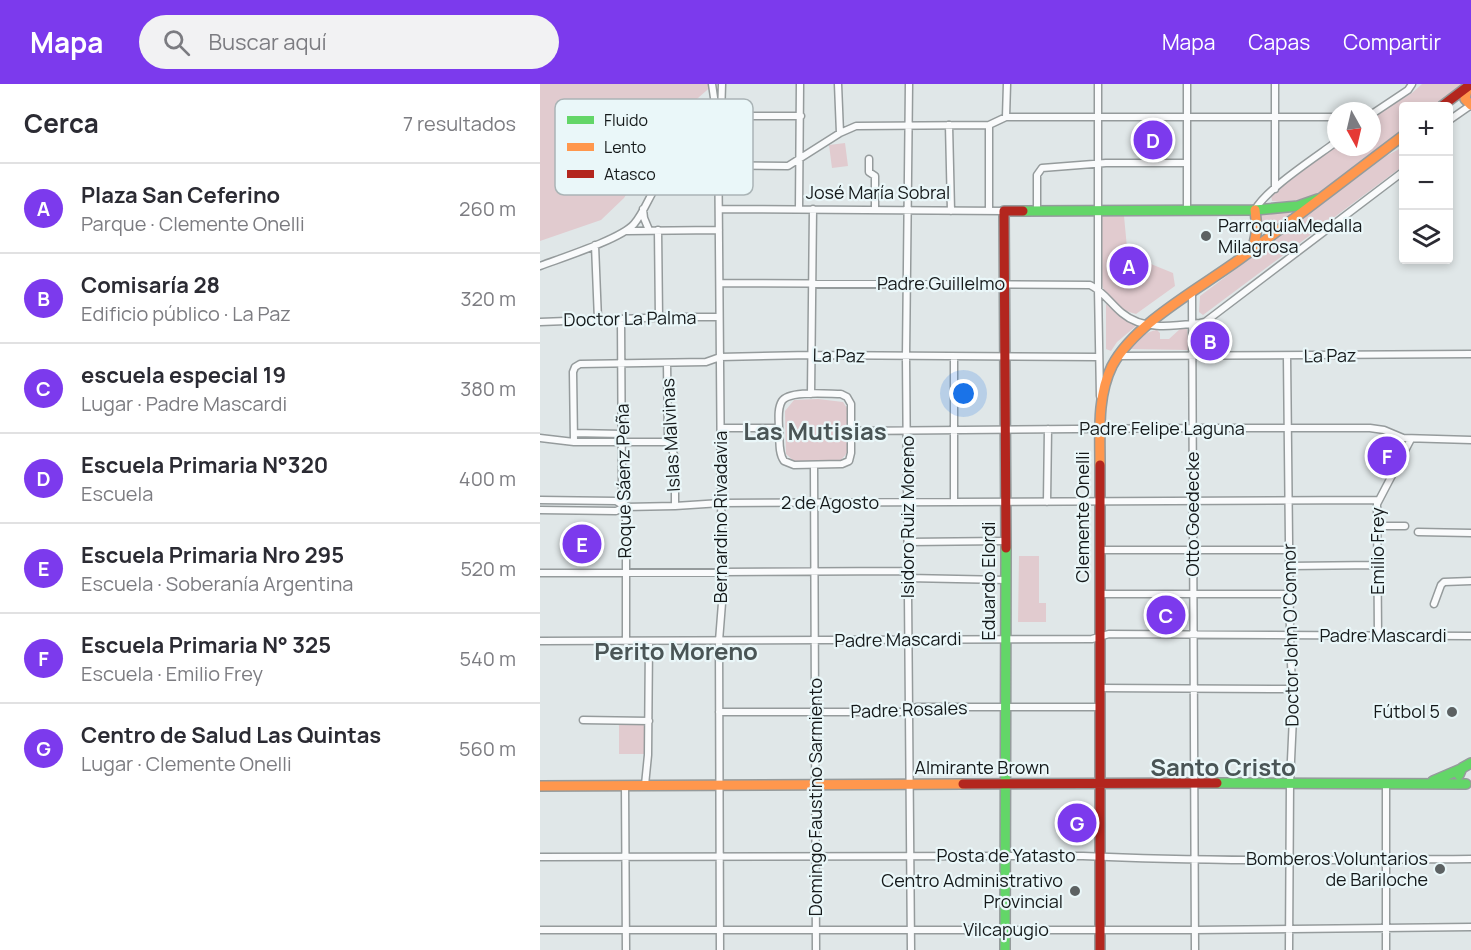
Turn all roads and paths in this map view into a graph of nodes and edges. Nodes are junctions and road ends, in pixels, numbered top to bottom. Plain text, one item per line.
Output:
1 (712, 84) edge
2 (722, 84) edge
3 (800, 84) edge
4 (838, 84) edge
5 (909, 84) edge
6 (1006, 84) edge
7 (1098, 84) edge
8 (1187, 84) edge
9 (1275, 84) edge
10 (1412, 84) edge
11 (1470, 85) edge
12 (716, 99) edge
13 (721, 99) edge
14 (1447, 102) edge
15 (1450, 102) edge
16 (1469, 104) edge
17 (1381, 108) edge
18 (753, 116) edge
19 (801, 116) junction
20 (1006, 117) junction
21 (1098, 117) junction
22 (1187, 117) junction
23 (1275, 117) junction
24 (1327, 117) edge
25 (1453, 118) edge
26 (909, 125) junction
27 (949, 125) junction
28 (989, 125) junction
29 (840, 132) junction
30 (1399, 139) edge
31 (1327, 149) edge
32 (800, 158) junction
33 (869, 159) dead end
34 (1187, 163) junction
35 (1098, 164) junction
36 (753, 166) edge
37 (1399, 175) edge
38 (1275, 189) junction
39 (651, 195) edge
40 (719, 195) edge
41 (1318, 199) junction
42 (643, 209) junction
43 (719, 209) junction
44 (800, 209) junction
45 (813, 209) junction
46 (875, 210) junction
47 (908, 210) junction
48 (1037, 210) junction
49 (1097, 210) junction
50 (1255, 210) junction
51 (951, 211) junction
52 (989, 211) junction
53 (1004, 211) junction
54 (1187, 211) junction
55 (658, 230) junction
56 (719, 230) junction
57 (627, 231) junction
58 (649, 231) junction
59 (595, 245) junction
60 (1252, 251) junction
61 (540, 266) edge
62 (720, 283) junction
63 (811, 284) junction
64 (1005, 284) junction
65 (906, 285) junction
66 (1098, 289) junction
67 (1192, 295) junction
68 (719, 317) junction
69 (659, 318) junction
70 (598, 320) junction
71 (621, 320) junction
72 (540, 322) edge
73 (1192, 324) junction
74 (1148, 325) junction
75 (1471, 354) edge
76 (810, 355) junction
77 (1118, 356) junction
78 (1193, 356) junction
79 (1287, 356) junction
80 (720, 357) junction
81 (906, 357) junction
82 (954, 357) junction
83 (1005, 357) junction
84 (1098, 357) junction
85 (621, 363) junction
86 (667, 363) junction
87 (811, 394) junction
88 (1100, 403) junction
89 (721, 428) junction
90 (779, 428) junction
91 (1193, 428) junction
92 (1048, 429) junction
93 (1100, 429) junction
94 (1287, 429) junction
95 (907, 430) junction
96 (954, 430) junction
97 (1005, 430) junction
98 (852, 431) junction
99 (574, 433) junction
100 (622, 434) junction
101 (540, 438) edge
102 (1411, 439) junction
103 (1471, 440) edge
104 (574, 442) junction
105 (622, 442) junction
106 (670, 442) junction
107 (814, 465) junction
108 (540, 500) edge
109 (1193, 500) junction
110 (1288, 500) junction
111 (1378, 500) junction
112 (908, 502) junction
113 (954, 502) junction
114 (1005, 502) junction
115 (1047, 502) junction
116 (1100, 502) junction
117 (721, 503) junction
118 (815, 503) junction
119 (625, 507) junction
120 (675, 507) junction
121 (540, 510) edge
122 (1377, 526) junction
123 (1405, 526) dead end
124 (1418, 532) dead end
125 (1471, 533) edge
126 (1005, 541) junction
127 (908, 542) junction
128 (1100, 550) junction
129 (1193, 550) junction
130 (1289, 550) junction
131 (1377, 565) junction
132 (1290, 566) junction
133 (815, 571) junction
134 (626, 572) junction
135 (721, 572) junction
136 (540, 573) edge
137 (908, 574) junction
138 (1006, 580) junction
139 (1471, 581) edge
140 (1100, 594) junction
141 (1193, 594) junction
142 (1289, 594) junction
143 (1434, 604) dead end
144 (1193, 635) junction
145 (1290, 635) junction
146 (1100, 636) junction
147 (1378, 636) junction
148 (1471, 636) edge
149 (908, 639) junction
150 (1006, 639) junction
151 (540, 641) edge
152 (719, 641) junction
153 (815, 641) junction
154 (626, 642) junction
155 (649, 642) junction
156 (1100, 688) junction
157 (1193, 688) junction
158 (1292, 689) junction
159 (1005, 707) junction
160 (1100, 707) junction
161 (909, 710) junction
162 (719, 712) junction
163 (815, 713) junction
164 (583, 720) dead end
165 (649, 721) junction
166 (1471, 763) edge
167 (1461, 769) junction
168 (1290, 782) junction
169 (1424, 782) junction
170 (1004, 783) junction
171 (1195, 783) junction
172 (1386, 783) junction
173 (1100, 784) junction
174 (1468, 784) edge
175 (625, 785) junction
176 (645, 785) junction
177 (719, 785) junction
178 (815, 785) junction
179 (911, 785) junction
180 (540, 786) edge
181 (911, 856) junction
182 (1004, 856) junction
183 (540, 857) edge
184 (719, 857) junction
185 (816, 857) junction
186 (1100, 857) junction
187 (625, 858) junction
188 (1289, 859) junction
189 (1471, 859) edge
190 (1196, 860) junction
191 (1386, 860) junction
192 (1471, 927) edge
193 (1100, 929) junction
194 (1288, 929) junction
195 (1386, 929) junction
196 (540, 930) edge
197 (626, 930) junction
198 (720, 930) junction
199 (817, 930) junction
200 (910, 930) junction
201 (1005, 930) junction
202 (1195, 930) junction
203 (626, 950) edge
204 (720, 950) edge
205 (816, 950) edge
206 (911, 950) edge
207 (1005, 950) edge
208 (1100, 950) edge
209 (1195, 950) edge
210 (1289, 950) edge
211 (1386, 950) edge

1 - 12 street, Bernardino Rivadavia
2 - 13 street, Bernardino Rivadavia
3 - 19 street
4 - 29 street
5 - 26 street, Isidoro Ruiz Moreno
6 - 20 street
7 - 21 street, Clemente Onelli
8 - 22 street
9 - 23 street
10 - 17 street
11 - 14 main road
11 - 16 main road
15 - 16 main road
16 - 25 street
18 - 19 street
19 - 32 street
20 - 21 street
20 - 28 street
21 - 22 street
21 - 35 street, Clemente Onelli
22 - 23 street
22 - 34 street
23 - 24 street
23 - 38 street
26 - 27 street
26 - 29 street
26 - 47 street, Isidoro Ruiz Moreno
27 - 28 street
27 - 51 street
28 - 52 street
29 - 32 street
30 - 41 main road
31 - 38 street
32 - 36 street
32 - 44 street
33 - 46 street
34 - 35 street
34 - 54 street
35 - 48 street
35 - 49 street, Clemente Onelli
37 - 73 street
38 - 50 street
39 - 42 street
40 - 43 street, Bernardino Rivadavia
41 - 50 main road, José María Sobral
41 - 60 main road
42 - 57 street
42 - 58 street
43 - 44 street, José María Sobral
43 - 56 street, Bernardino Rivadavia
44 - 45 street, José María Sobral
45 - 46 street, José María Sobral
45 - 63 street
46 - 47 street, José María Sobral
47 - 51 street, José María Sobral
47 - 65 street, Isidoro Ruiz Moreno
48 - 49 main road, José María Sobral
48 - 53 main road, José María Sobral
49 - 54 main road, José María Sobral
49 - 66 street, Clemente Onelli
50 - 54 main road, José María Sobral
50 - 60 main road
51 - 52 street, José María Sobral
52 - 53 street, José María Sobral
53 - 64 main road, Eduardo Elordi
55 - 56 street
55 - 58 street
55 - 69 street
56 - 62 street, Bernardino Rivadavia
57 - 58 street
57 - 59 street
59 - 61 street
59 - 70 street
60 - 67 main road
62 - 63 street, Padre Guillelmo
62 - 68 street, Bernardino Rivadavia
63 - 65 street, Padre Guillelmo
63 - 76 street
64 - 65 street, Padre Guillelmo
64 - 66 street, Padre Guillelmo
64 - 83 main road, Eduardo Elordi
65 - 81 street, Isidoro Ruiz Moreno
66 - 74 street
66 - 84 street, Clemente Onelli
67 - 73 street, Otto Goedecke
67 - 74 main road
68 - 69 street, Doctor La Palma
68 - 80 street, Bernardino Rivadavia
69 - 71 street, Doctor La Palma
70 - 71 street, Doctor La Palma
70 - 72 street, Doctor La Palma
71 - 85 street, Roque Sáenz Peña
73 - 74 street
73 - 78 street, Otto Goedecke
74 - 77 main road
75 - 79 street, La Paz
76 - 80 street, La Paz
76 - 81 street, La Paz
76 - 87 street
77 - 78 street, La Paz
77 - 88 main road
78 - 79 street, La Paz
78 - 91 street, Otto Goedecke
79 - 94 street, Doctor John O'Connor
80 - 86 street, La Paz
80 - 89 street, Bernardino Rivadavia
81 - 82 street, La Paz
81 - 95 street, Isidoro Ruiz Moreno
82 - 83 street, La Paz
82 - 96 street
83 - 84 street, La Paz
83 - 97 main road, Eduardo Elordi
84 - 88 street, Clemente Onelli
85 - 86 street, La Paz
85 - 99 street, La Paz
85 - 100 street, Roque Sáenz Peña
86 - 106 street, Islas Malvinas
87 - 90 street
87 - 98 street
88 - 93 main road, Clemente Onelli
89 - 90 street
89 - 117 street, Bernardino Rivadavia
90 - 107 street
91 - 93 street, Padre Felipe Laguna
91 - 94 street, Padre Felipe Laguna
91 - 109 street, Otto Goedecke
92 - 93 street, Padre Felipe Laguna
92 - 97 street, Padre Felipe Laguna
92 - 115 street
93 - 116 main road, Clemente Onelli
94 - 102 street, Padre Felipe Laguna
94 - 110 street, Doctor John O'Connor
95 - 96 street, Padre Felipe Laguna
95 - 98 street, Padre Felipe Laguna
95 - 112 street, Isidoro Ruiz Moreno
96 - 97 street, Padre Felipe Laguna
96 - 113 street
97 - 114 main road, Eduardo Elordi
98 - 107 street
99 - 100 street
99 - 104 street
100 - 105 street, Roque Sáenz Peña
101 - 104 street
102 - 103 street, Padre Felipe Laguna
102 - 111 street, Emilio Frey
104 - 105 street
105 - 106 street
105 - 119 street, Roque Sáenz Peña
106 - 120 street, Islas Malvinas
107 - 118 street, Domingo Faustino Sarmiento
108 - 119 street, 2 de Agosto
109 - 110 street, 2 de Agosto
109 - 116 street, 2 de Agosto
109 - 129 street, Otto Goedecke
110 - 111 street, 2 de Agosto
110 - 130 street, Doctor John O'Connor
111 - 122 street, Emilio Frey
112 - 113 street, 2 de Agosto
112 - 118 street, 2 de Agosto
112 - 127 street, Isidoro Ruiz Moreno
113 - 114 street, 2 de Agosto
114 - 115 street, 2 de Agosto
114 - 126 main road, Eduardo Elordi
115 - 116 street, 2 de Agosto
116 - 128 main road, Clemente Onelli
117 - 118 street, 2 de Agosto
117 - 120 street, 2 de Agosto
117 - 135 street, Bernardino Rivadavia
118 - 133 street, Domingo Faustino Sarmiento
119 - 120 street, 2 de Agosto
119 - 121 street, 2 de Agosto
119 - 134 street, Roque Sáenz Peña
122 - 123 street
122 - 131 street, Emilio Frey
124 - 125 street
126 - 127 street
126 - 138 main road, Eduardo Elordi
127 - 137 street, Isidoro Ruiz Moreno
128 - 129 street
128 - 140 main road, Clemente Onelli
129 - 130 street
129 - 141 street, Otto Goedecke
130 - 132 street, Doctor John O'Connor
131 - 132 street
131 - 147 street, Emilio Frey
132 - 142 street, Doctor John O'Connor
133 - 135 street
133 - 137 street
133 - 153 street, Domingo Faustino Sarmiento
134 - 135 street
134 - 136 street
134 - 154 street, Roque Sáenz Peña
135 - 152 street, Bernardino Rivadavia
137 - 138 street
137 - 149 street, Isidoro Ruiz Moreno
138 - 150 main road, Eduardo Elordi
139 - 143 street
140 - 141 street
140 - 146 main road, Clemente Onelli
141 - 142 street
141 - 144 street, Otto Goedecke
142 - 145 street, Doctor John O'Connor
144 - 145 street, Padre Mascardi
144 - 146 street, Padre Mascardi
144 - 157 street, Otto Goedecke
145 - 147 street, Padre Mascardi
145 - 158 street, Doctor John O'Connor
146 - 150 street, Padre Mascardi
146 - 156 main road, Clemente Onelli
147 - 148 street, Padre Mascardi
149 - 150 street, Padre Mascardi
149 - 153 street, Padre Mascardi
149 - 161 street, Isidoro Ruiz Moreno
150 - 159 main road, Eduardo Elordi
151 - 154 street, Padre Mascardi
152 - 153 street, Padre Mascardi
152 - 155 street, Padre Mascardi
152 - 162 street, Bernardino Rivadavia
153 - 163 street, Domingo Faustino Sarmiento
154 - 155 street, Padre Mascardi
155 - 165 street
156 - 157 street
156 - 160 main road, Clemente Onelli
157 - 158 street
157 - 171 street, Otto Goedecke
158 - 168 street, Doctor John O'Connor
159 - 160 street, Padre Rosales
159 - 161 street, Padre Rosales
159 - 170 main road, Eduardo Elordi
160 - 173 main road, Clemente Onelli
161 - 163 street, Padre Rosales
161 - 179 street, Isidoro Ruiz Moreno
162 - 163 street, Padre Rosales
162 - 177 street, Bernardino Rivadavia
163 - 178 street, Domingo Faustino Sarmiento
164 - 165 street
165 - 176 street
166 - 167 main road, Almirante Brown
167 - 169 main road, Almirante Brown
167 - 174 main road
168 - 171 main road, Almirante Brown
168 - 172 main road, Almirante Brown
168 - 188 street, Doctor John O'Connor
169 - 172 main road, Almirante Brown
169 - 174 main road, Almirante Brown
170 - 173 main road, Almirante Brown
170 - 179 main road, Almirante Brown
170 - 182 main road, Eduardo Elordi
171 - 173 main road, Almirante Brown
171 - 190 street, Otto Goedecke
172 - 191 street
173 - 186 main road, Clemente Onelli
175 - 176 main road, Almirante Brown
175 - 180 main road, Almirante Brown
175 - 187 street
176 - 177 main road, Almirante Brown
177 - 178 main road, Almirante Brown
177 - 184 street, Bernardino Rivadavia
178 - 179 main road, Almirante Brown
178 - 185 street, Domingo Faustino Sarmiento
179 - 181 street, Isidoro Ruiz Moreno
181 - 182 street, Posta de Yatasto
181 - 185 street, Posta de Yatasto
181 - 200 street, Isidoro Ruiz Moreno
182 - 186 street, Posta de Yatasto
182 - 201 main road, Eduardo Elordi
183 - 187 street, Posta de Yatasto
184 - 185 street, Posta de Yatasto
184 - 187 street, Posta de Yatasto
184 - 198 street, Bernardino Rivadavia
185 - 199 street, Domingo Faustino Sarmiento
186 - 190 street, Posta de Yatasto
186 - 193 main road, Clemente Onelli
187 - 197 street
188 - 190 street, Posta de Yatasto
188 - 191 street, Posta de Yatasto
188 - 194 street, Doctor John O'Connor
189 - 191 street, Posta de Yatasto
190 - 202 street, Otto Goedecke
191 - 195 street
192 - 195 street, Vilcapugio
193 - 201 street, Vilcapugio
193 - 202 street, Vilcapugio
193 - 208 main road, Clemente Onelli
194 - 195 street, Vilcapugio
194 - 202 street, Vilcapugio
194 - 210 street, Doctor John O'Connor
195 - 211 street
196 - 197 street, Vilcapugio
197 - 198 street, Vilcapugio
197 - 203 street
198 - 199 street, Vilcapugio
198 - 204 street, Bernardino Rivadavia
199 - 200 street, Vilcapugio
199 - 205 street, Domingo Faustino Sarmiento
200 - 201 street, Vilcapugio
200 - 206 street, Isidoro Ruiz Moreno
201 - 207 main road, Eduardo Elordi
202 - 209 street, Otto Goedecke

